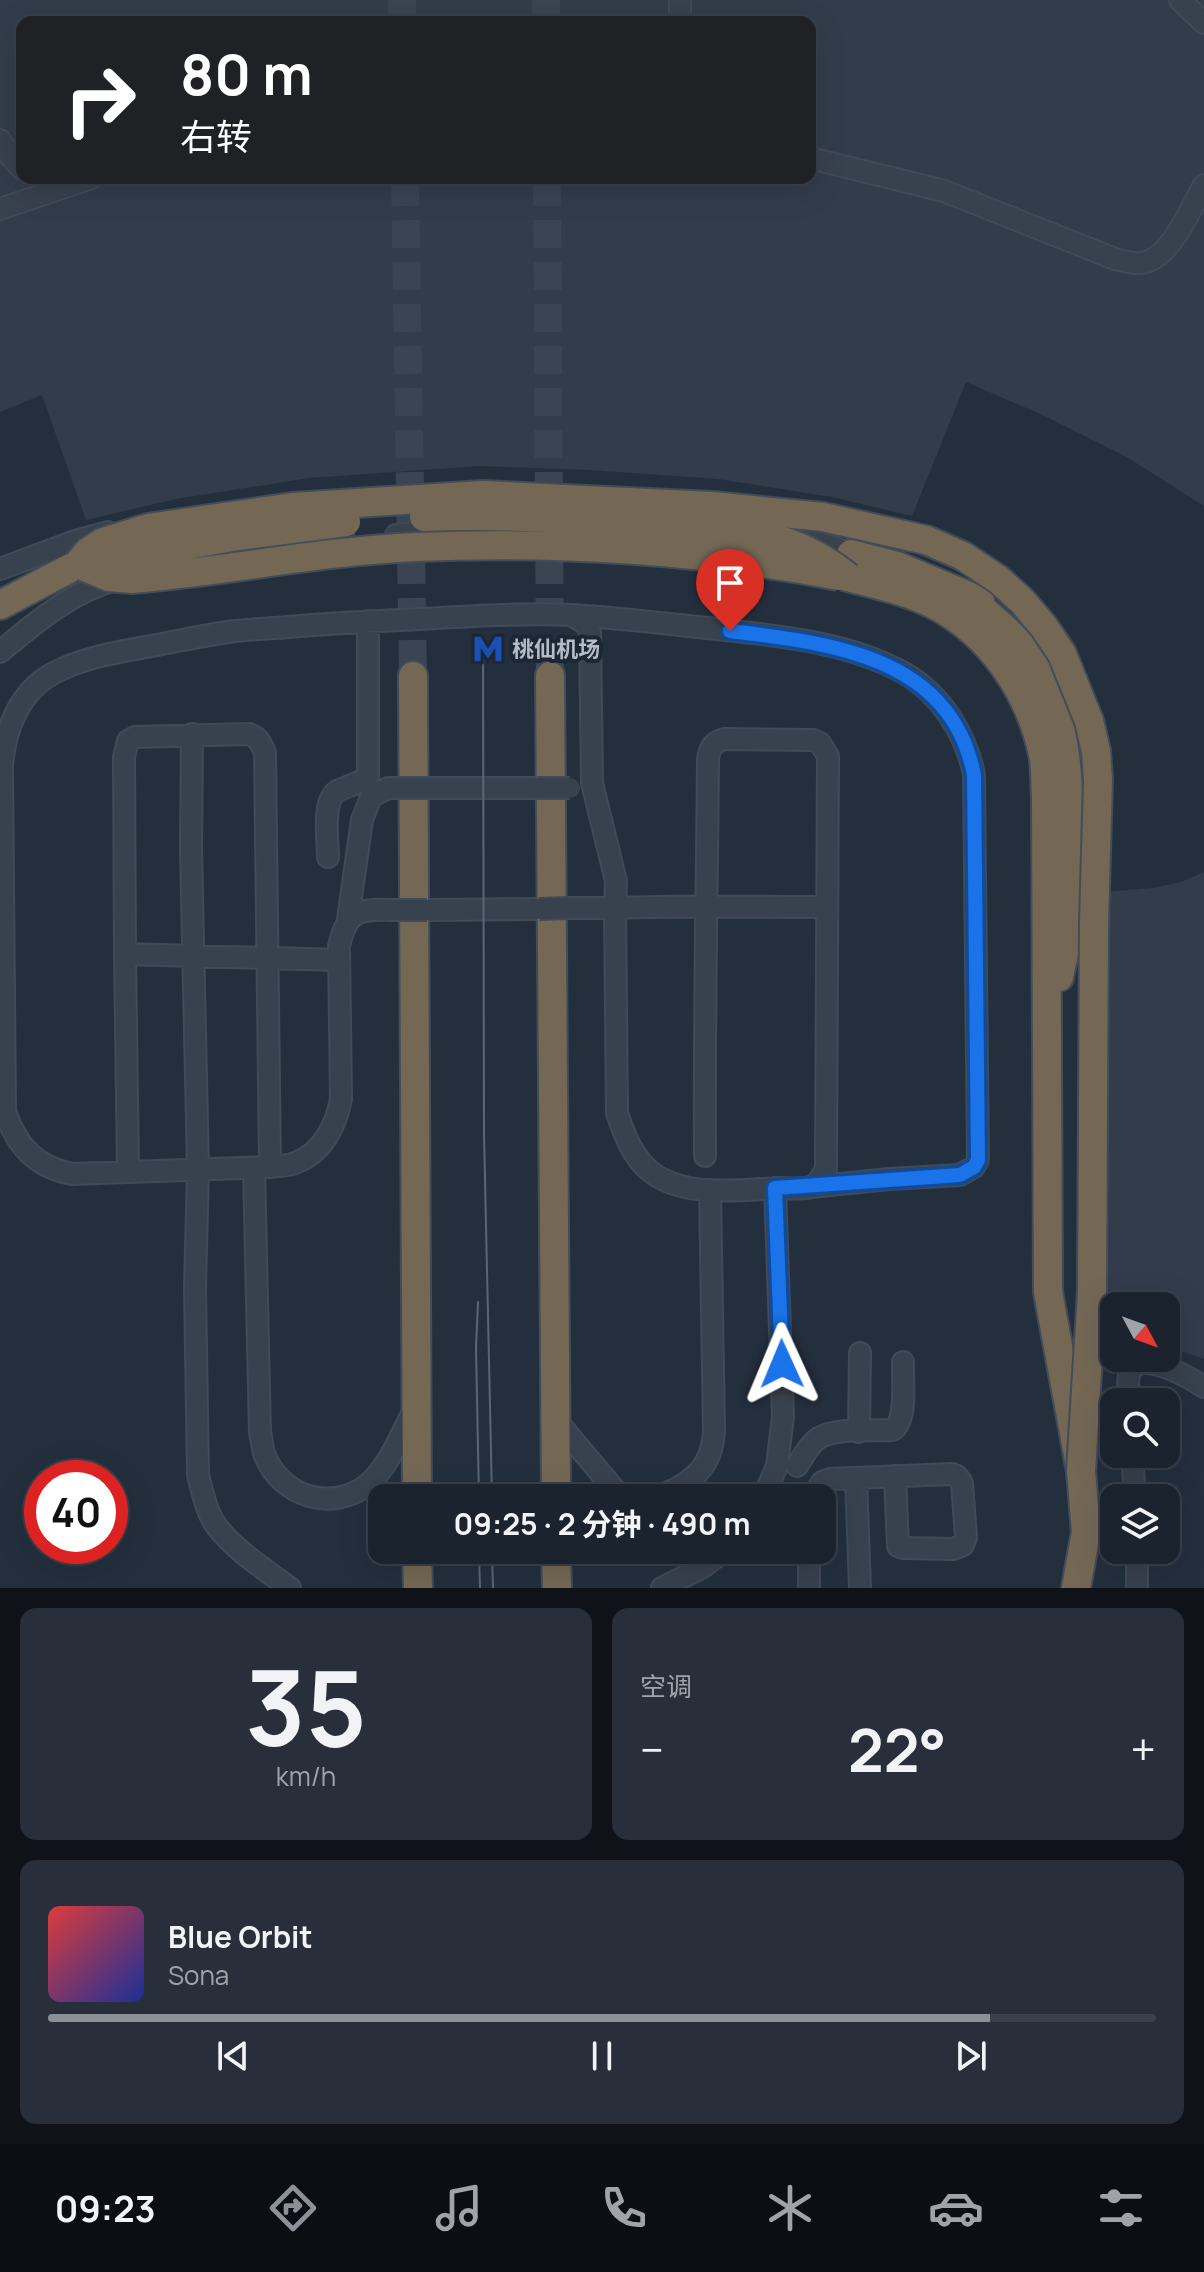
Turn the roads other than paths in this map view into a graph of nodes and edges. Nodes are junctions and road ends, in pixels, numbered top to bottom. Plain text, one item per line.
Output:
1 (1180, 0) edge
2 (1204, 23) edge
3 (0, 140) edge
4 (816, 159) edge
5 (16, 162) edge
6 (42, 184) edge
7 (72, 184) edge
8 (1204, 185) edge
9 (59, 188) junction
10 (0, 209) edge
11 (78, 564) junction
12 (849, 566) junction
13 (0, 569) edge
14 (964, 594) junction
15 (0, 605) edge
16 (571, 615) junction
17 (368, 621) junction
18 (0, 652) edge
19 (413, 676) tunnel mouth
20 (550, 676) tunnel mouth
21 (1089, 721) junction
22 (192, 734) junction
23 (593, 788) junction
24 (328, 857) dead end
25 (707, 907) junction
26 (827, 907) junction
27 (615, 908) junction
28 (348, 919) junction
29 (125, 954) junction
30 (193, 954) junction
31 (266, 957) junction
32 (339, 960) junction
33 (1047, 1037) junction
34 (327, 1107) dead end
35 (313, 1152) junction
36 (705, 1156) dead end
37 (262, 1168) junction
38 (198, 1170) junction
39 (128, 1172) junction
40 (811, 1187) junction
41 (775, 1188) junction
42 (710, 1190) junction
43 (860, 1353) dead end
44 (903, 1362) dead end
45 (1204, 1387) edge
46 (1129, 1388) edge
47 (416, 1406) junction
48 (783, 1416) junction
49 (556, 1420) junction
50 (859, 1432) junction
51 (797, 1466) junction
52 (1081, 1471) junction
53 (895, 1476) junction
54 (856, 1478) junction
55 (417, 1484) edge
56 (556, 1484) edge
57 (610, 1484) edge
58 (682, 1484) edge
59 (769, 1484) edge
60 (800, 1484) edge
61 (821, 1484) edge
62 (417, 1564) edge
63 (556, 1564) edge
64 (707, 1564) edge
65 (809, 1564) edge
66 (1137, 1564) edge
67 (290, 1588) edge
68 (418, 1588) edge
69 (557, 1588) edge
70 (662, 1588) edge
71 (809, 1588) edge
72 (860, 1588) edge
73 (1076, 1588) edge
74 (1137, 1588) edge

1 - 2 street
3 - 5 street
4 - 8 street
6 - 9 street
7 - 9 street
9 - 10 street
11 - 12 highway, bridge
11 - 15 highway
11 - 21 highway, bridge
12 - 13 street
12 - 14 highway
12 - 18 street
12 - 33 highway
14 - 21 highway, bridge
14 - 33 highway
16 - 17 street
16 - 23 street
16 - 40 street
17 - 24 street
17 - 39 street
19 - 47 highway
20 - 49 highway
21 - 52 highway, bridge
22 - 29 street
22 - 30 street
22 - 31 street
23 - 27 street
23 - 28 street, bridge
25 - 26 street
25 - 26 street
25 - 27 street
25 - 36 street
26 - 40 street
27 - 28 street, bridge
27 - 42 street
28 - 32 street
29 - 30 street
29 - 39 street
30 - 31 street
30 - 38 street
31 - 32 street
31 - 37 street
32 - 35 street
33 - 52 highway, bridge
34 - 35 street
35 - 37 street
37 - 38 street
37 - 47 street
38 - 39 street
38 - 67 street
40 - 41 street
41 - 42 street
41 - 48 street
42 - 58 street
43 - 50 street
44 - 50 street
45 - 46 street
47 - 55 highway
48 - 51 street
48 - 59 street
49 - 56 highway
49 - 57 street
50 - 51 street
51 - 60 street
52 - 73 highway
53 - 53 street
53 - 54 street
54 - 61 street
54 - 72 street
62 - 68 highway
63 - 69 highway
64 - 70 street
65 - 71 street
66 - 74 street

